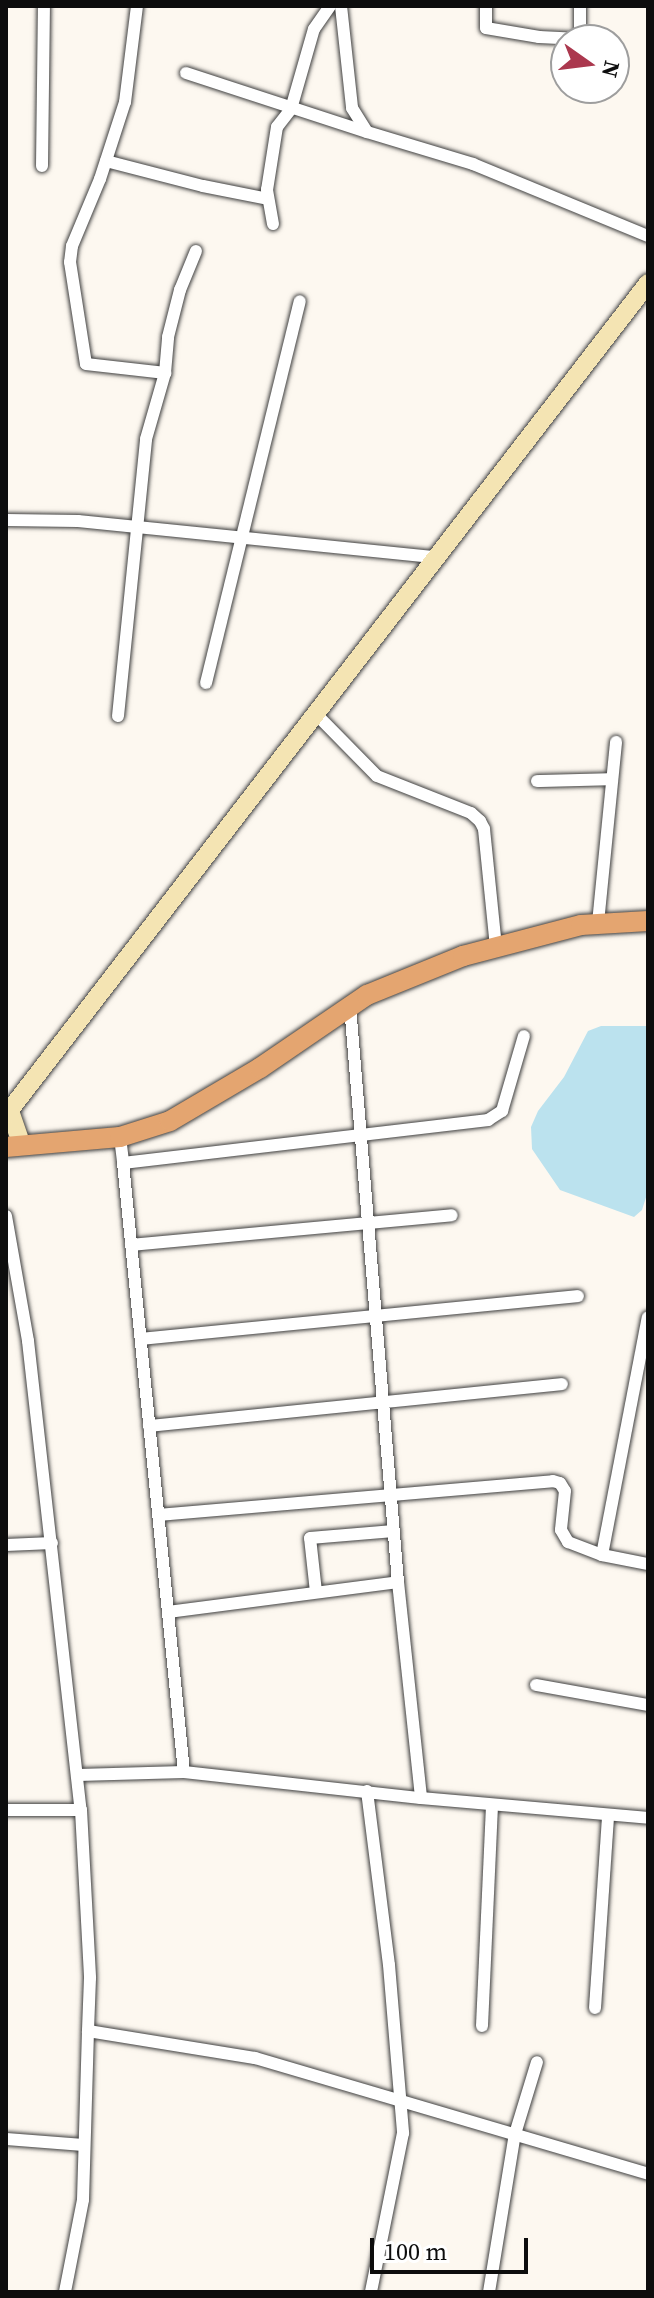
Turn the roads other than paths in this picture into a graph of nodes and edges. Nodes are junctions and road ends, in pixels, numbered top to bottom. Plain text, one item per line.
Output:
1 (44, 6) edge
2 (137, 6) edge
3 (330, 6) edge
4 (341, 6) edge
5 (486, 6) edge
6 (550, 37) edge
7 (186, 73) dead end
8 (291, 109) junction
9 (367, 132) junction
10 (106, 161) junction
11 (42, 166) dead end
12 (268, 199) junction
13 (273, 224) dead end
14 (648, 236) edge
15 (196, 251) dead end
16 (648, 283) edge
17 (300, 301) dead end
18 (165, 373) junction
19 (6, 520) edge
20 (139, 527) junction
21 (243, 538) junction
22 (435, 557) junction
23 (206, 683) dead end
24 (315, 713) junction
25 (118, 716) dead end
26 (616, 742) dead end
27 (612, 779) junction
28 (537, 781) dead end
29 (648, 921) edge
30 (598, 923) junction
31 (496, 947) junction
32 (350, 1006) junction
33 (524, 1036) dead end
34 (8, 1113) edge
35 (359, 1135) junction
36 (120, 1137) junction
37 (14, 1146) edge
38 (123, 1163) junction
39 (452, 1215) dead end
40 (6, 1216) edge
41 (366, 1222) junction
42 (131, 1245) junction
43 (578, 1296) dead end
44 (376, 1316) junction
45 (648, 1317) edge
46 (141, 1339) junction
47 (644, 1355) edge
48 (562, 1384) dead end
49 (383, 1405) junction
50 (149, 1426) junction
51 (392, 1497) junction
52 (158, 1515) junction
53 (394, 1531) junction
54 (52, 1543) junction
55 (6, 1545) edge
56 (602, 1555) junction
57 (648, 1564) edge
58 (398, 1582) junction
59 (316, 1592) junction
60 (168, 1612) junction
61 (536, 1685) dead end
62 (648, 1705) edge
63 (184, 1772) junction
64 (78, 1775) junction
65 (367, 1791) junction
66 (421, 1798) junction
67 (492, 1805) junction
68 (6, 1810) edge
69 (81, 1810) junction
70 (608, 1815) junction
71 (648, 1818) edge
72 (595, 2008) dead end
73 (482, 2026) dead end
74 (88, 2031) junction
75 (537, 2062) dead end
76 (399, 2103) junction
77 (515, 2134) junction
78 (6, 2139) edge
79 (84, 2145) junction
80 (648, 2174) edge
81 (65, 2292) edge
82 (371, 2292) edge
83 (489, 2292) edge

1 - 11 street
2 - 10 street
3 - 8 street
4 - 9 street
5 - 6 street
7 - 8 street
8 - 9 street
8 - 12 street
9 - 14 street
10 - 12 street
10 - 18 street
12 - 13 street
15 - 18 street
16 - 22 main road
17 - 21 street
18 - 20 street
19 - 20 street
20 - 21 street
20 - 25 street
21 - 22 street
21 - 23 street
22 - 24 main road
24 - 31 street
24 - 34 main road
26 - 27 street
27 - 28 street
27 - 30 street
29 - 30 highway
30 - 31 highway
31 - 32 highway
32 - 35 street
32 - 36 highway
33 - 35 street
34 - 37 main road
35 - 38 street
35 - 41 street
36 - 37 highway
36 - 38 street
38 - 42 street
39 - 41 street
40 - 54 street
41 - 42 street
41 - 44 street
42 - 46 street
43 - 44 street
44 - 46 street
44 - 49 street
45 - 47 street
46 - 50 street
47 - 56 street
48 - 49 street
49 - 50 street
49 - 51 street
50 - 52 street
51 - 52 street
51 - 53 street
51 - 56 street
52 - 60 street
53 - 58 street
53 - 59 street
54 - 55 street
54 - 64 street
56 - 57 street
58 - 59 street
58 - 66 street
59 - 60 street
60 - 63 street
61 - 62 street
63 - 64 street
63 - 65 street
64 - 69 street
65 - 66 street
65 - 76 street
66 - 67 street
67 - 70 street
67 - 73 street
68 - 69 street
69 - 74 street
70 - 71 street
70 - 72 street
74 - 76 street
74 - 79 street
75 - 77 street
76 - 77 street
76 - 82 street
77 - 80 street
77 - 83 street
78 - 79 street
79 - 81 street

